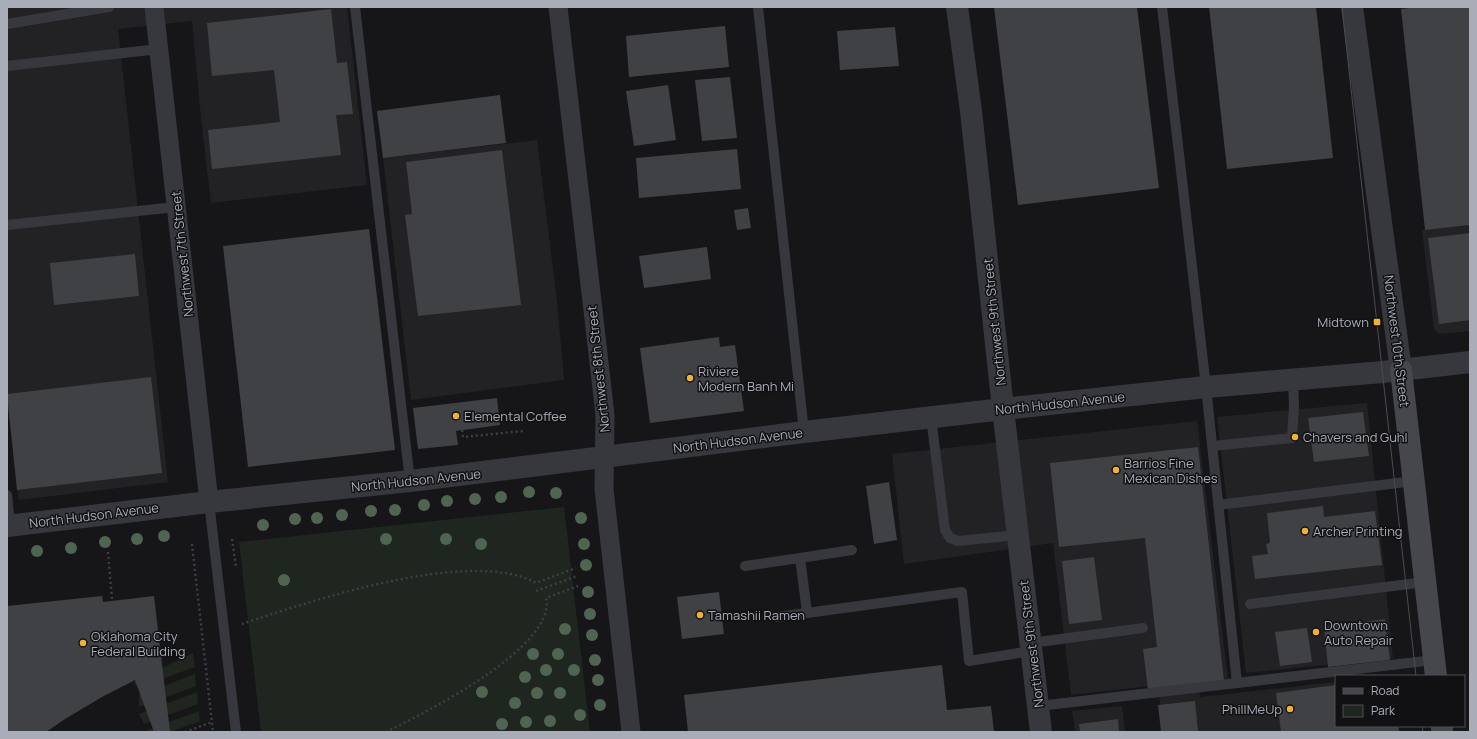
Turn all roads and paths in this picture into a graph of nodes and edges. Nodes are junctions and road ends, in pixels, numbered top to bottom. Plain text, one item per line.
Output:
1 (109, 7) edge
2 (154, 7) edge
3 (355, 7) edge
4 (558, 7) edge
5 (758, 7) edge
6 (957, 7) edge
7 (1162, 7) edge
8 (1352, 7) edge
9 (7, 24) edge
10 (159, 49) junction
11 (7, 66) edge
12 (176, 207) junction
13 (7, 225) edge
14 (1470, 362) edge
15 (1401, 370) junction
16 (1293, 379) junction
17 (1206, 387) junction
18 (1003, 409) junction
19 (930, 417) junction
20 (462, 430) dead end
21 (524, 431) dead end
22 (804, 432) junction
23 (1212, 446) junction
24 (604, 456) junction
25 (410, 481) junction
26 (1414, 481) junction
27 (7, 495) edge
28 (209, 502) junction
29 (1218, 505) junction
30 (8, 526) edge
31 (1018, 534) junction
32 (192, 544) dead end
33 (852, 550) dead end
34 (108, 552) dead end
35 (800, 558) junction
36 (745, 566) dead end
37 (576, 568) dead end
38 (577, 576) dead end
39 (1425, 582) junction
40 (578, 586) dead end
41 (536, 591) dead end
42 (1250, 604) dead end
43 (806, 612) junction
44 (777, 617) dead end
45 (242, 624) dead end
46 (122, 626) dead end
47 (1143, 628) dead end
48 (1031, 647) junction
49 (1435, 668) edge
50 (1343, 675) edge
51 (1335, 676) edge
52 (1237, 683) junction
53 (1038, 706) junction
54 (212, 722) junction
55 (185, 732) edge
56 (213, 732) edge
57 (236, 732) edge
58 (386, 732) edge
59 (631, 732) edge
60 (1041, 732) edge

1 - 9 lane
2 - 10 street, Northwest 7th Street
3 - 25 lane
4 - 24 street, Northwest 8th Street
5 - 22 lane
6 - 18 street, Northwest 9th Street
7 - 17 lane
8 - 15 street, Northwest 10th Street
10 - 11 lane
10 - 12 street, Northwest 7th Street
12 - 13 lane
12 - 28 street, Northwest 7th Street
14 - 15 street, North Hudson Avenue
15 - 16 street, North Hudson Avenue
15 - 26 main road, Northwest 10th Street
16 - 17 street, North Hudson Avenue
16 - 23 lane
17 - 18 street, North Hudson Avenue
17 - 23 lane
18 - 19 street, North Hudson Avenue
18 - 31 street, Northwest 9th Street
19 - 22 street, North Hudson Avenue
19 - 31 lane
20 - 21 path
22 - 24 street, North Hudson Avenue
23 - 29 lane
24 - 25 street, North Hudson Avenue
24 - 59 street, Northwest 8th Street
25 - 28 street, North Hudson Avenue
26 - 29 lane
26 - 39 main road, Northwest 10th Street
27 - 30 lane
28 - 30 street, North Hudson Avenue
28 - 57 lane
29 - 52 lane
31 - 48 street, Northwest 9th Street
32 - 54 path
33 - 35 lane
34 - 46 path
35 - 36 lane
35 - 43 lane
37 - 45 path
38 - 41 path
39 - 42 lane
39 - 49 main road, Northwest 10th Street
40 - 58 path
43 - 44 lane
43 - 48 lane
47 - 48 lane
48 - 53 street, Northwest 9th Street
49 - 50 lane
51 - 52 lane
52 - 53 lane
53 - 60 street, Northwest 9th Street
54 - 55 path
54 - 56 path

